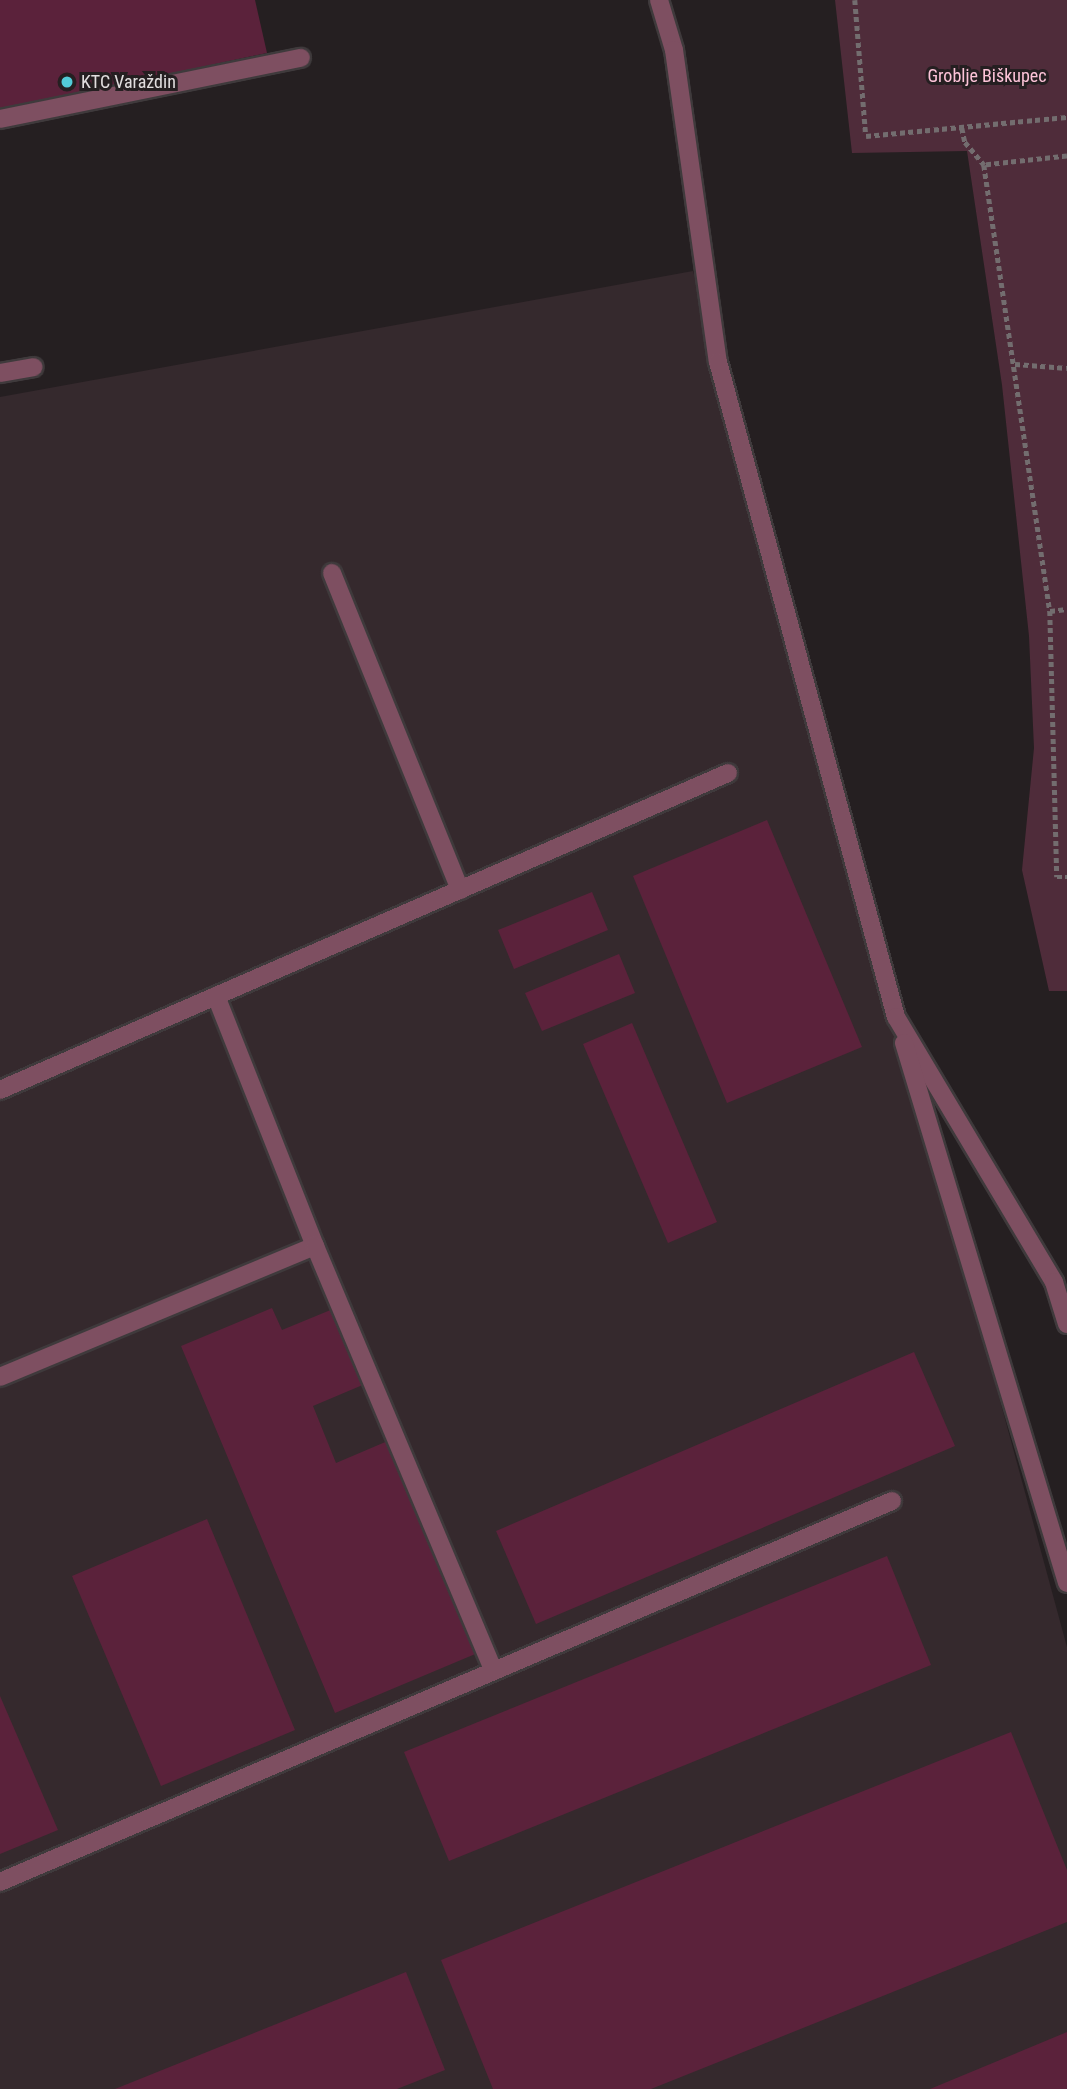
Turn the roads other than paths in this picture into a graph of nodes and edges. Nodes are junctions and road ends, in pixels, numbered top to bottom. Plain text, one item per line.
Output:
1 (659, 0) edge
2 (301, 58) dead end
3 (0, 119) edge
4 (33, 367) dead end
5 (0, 373) edge
6 (332, 573) dead end
7 (728, 773) dead end
8 (460, 890) junction
9 (216, 996) junction
10 (896, 1017) junction
11 (0, 1090) edge
12 (315, 1246) junction
13 (1067, 1324) edge
14 (0, 1377) edge
15 (892, 1501) dead end
16 (1067, 1583) edge
17 (494, 1671) junction
18 (0, 1882) edge

1 - 10 street
2 - 3 street
4 - 5 street
6 - 8 street
7 - 8 street
8 - 9 street
9 - 11 street
9 - 12 street
10 - 13 street
10 - 16 street
12 - 14 street
12 - 17 street
15 - 17 street
17 - 18 street

